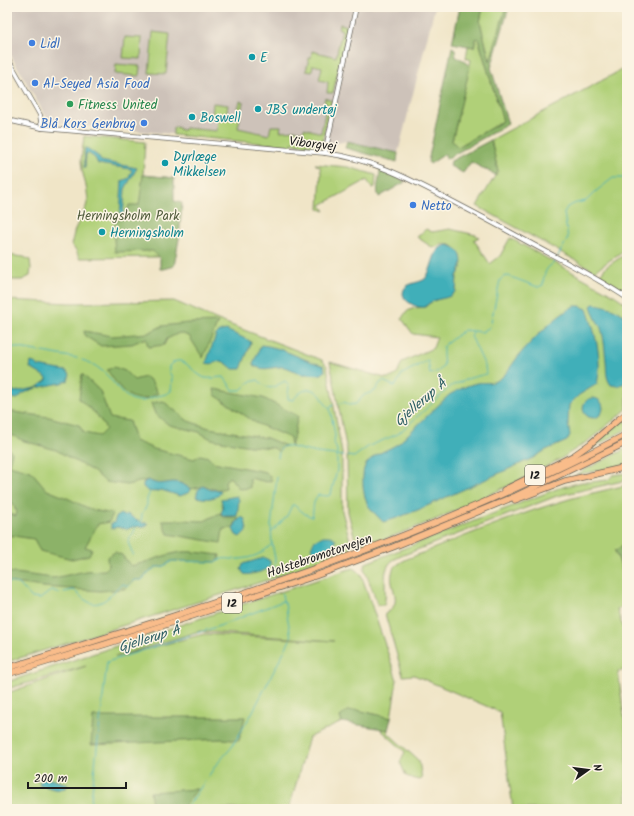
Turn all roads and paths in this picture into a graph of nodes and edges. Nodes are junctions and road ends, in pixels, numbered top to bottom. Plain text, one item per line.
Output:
1 (356, 7) edge
2 (7, 56) edge
3 (7, 120) edge
4 (42, 128) junction
5 (325, 153) junction
6 (627, 298) edge
7 (627, 412) edge
8 (619, 419) joint
9 (627, 434) edge
10 (627, 442) edge
11 (627, 467) edge
12 (443, 520) junction
13 (453, 523) junction
14 (7, 668) edge
15 (7, 674) edge

1 - 5 street
2 - 4 street
3 - 4 street, Viborgvej
4 - 5 street, Viborgvej
5 - 6 street, Viborgvej
7 - 8 main road, 12
8 - 12 highway, 12
9 - 12 highway, Holstebromotorvejen
10 - 13 highway, Holstebromotorvejen
11 - 13 highway, 12
12 - 14 highway, Holstebromotorvejen / 12
13 - 15 highway, Holstebromotorvejen / 12

